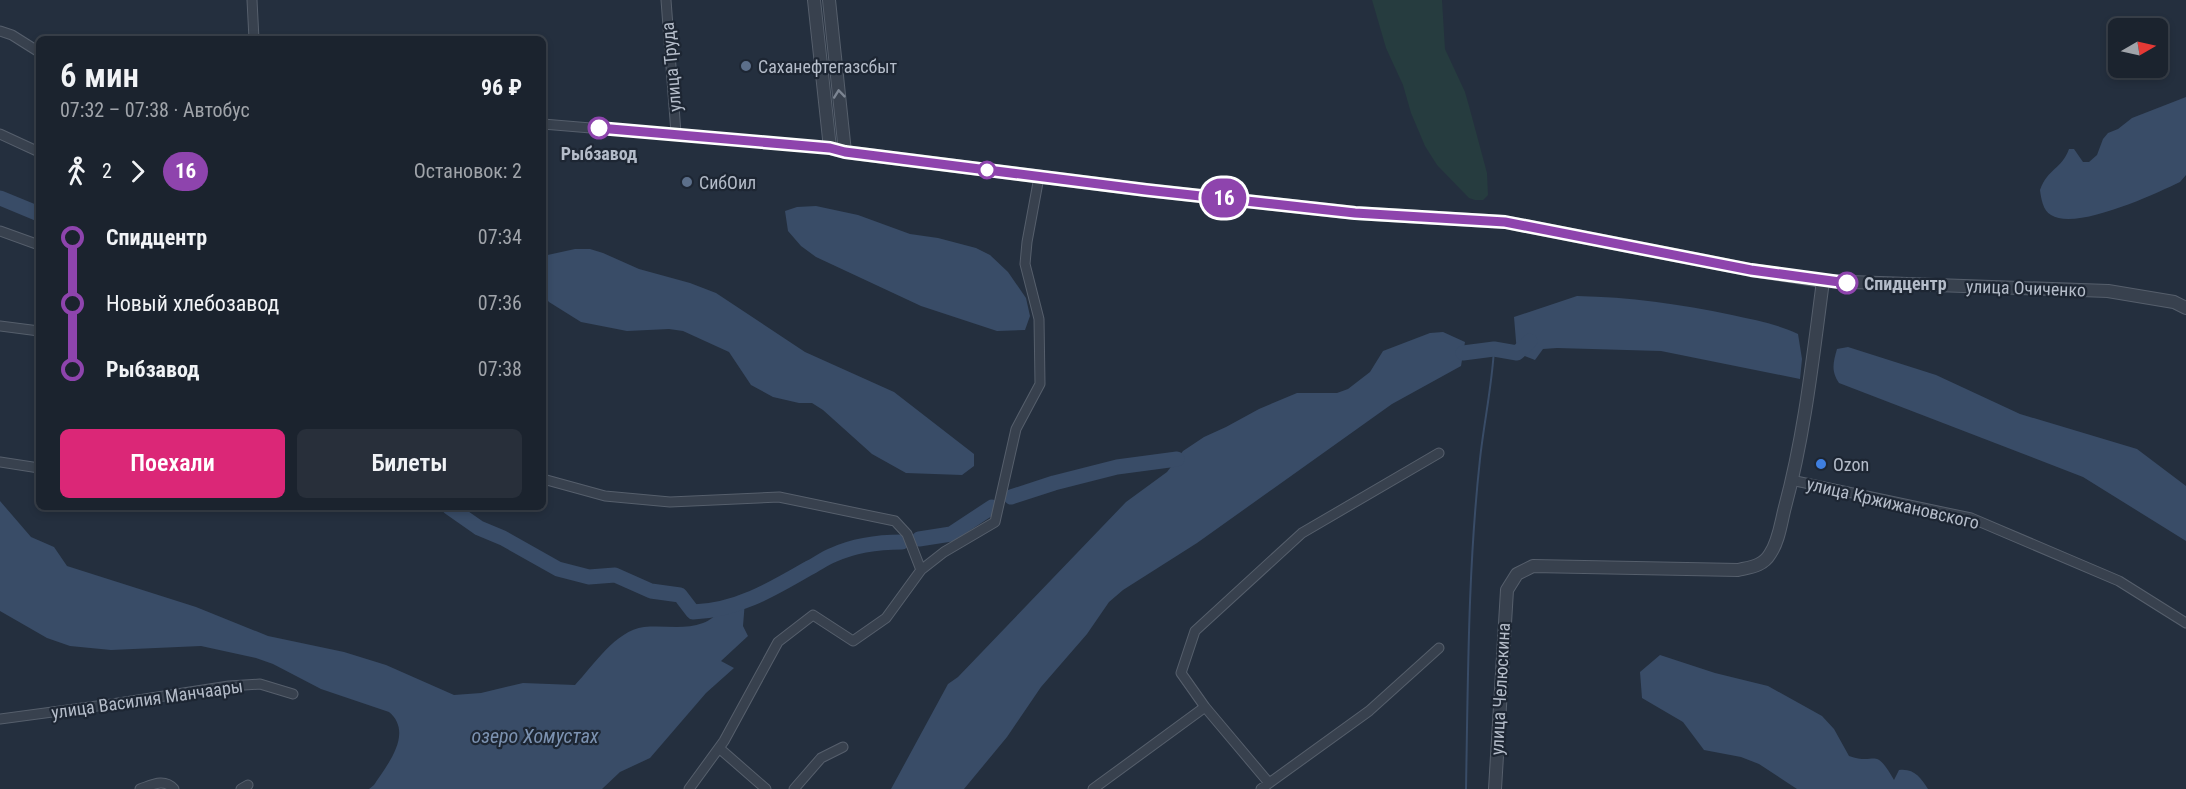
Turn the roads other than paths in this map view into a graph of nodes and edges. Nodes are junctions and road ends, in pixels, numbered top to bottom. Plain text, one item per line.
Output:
1 (252, 0) edge
2 (666, 0) edge
3 (814, 0) edge
4 (829, 0) edge
5 (0, 31) edge
6 (254, 36) edge
7 (36, 50) edge
8 (546, 124) edge
9 (676, 133) junction
10 (0, 134) edge
11 (830, 148) junction
12 (36, 151) edge
13 (845, 152) junction
14 (1039, 177) junction
15 (0, 231) edge
16 (36, 244) edge
17 (1824, 280) junction
18 (2186, 308) edge
19 (0, 326) edge
20 (36, 331) edge
21 (1439, 453) dead end
22 (0, 462) edge
23 (36, 468) edge
24 (546, 480) edge
25 (1791, 480) junction
26 (921, 570) junction
27 (1507, 590) joint
28 (2186, 623) edge
29 (1439, 648) dead end
30 (293, 694) dead end
31 (1205, 707) junction
32 (0, 719) edge
33 (843, 747) dead end
34 (719, 748) junction
35 (1265, 786) edge
36 (140, 789) edge
37 (174, 789) edge
38 (689, 789) edge
39 (766, 789) edge
40 (794, 789) edge
41 (1094, 789) edge
42 (1495, 789) edge

1 - 6 street
2 - 9 street, улица Труда
3 - 11 street
13 -> 4 street
5 - 7 street
8 - 9 street, улица Очиченко
9 - 11 street, улица Очиченко
10 - 12 street
11 - 13 street, улица Очиченко
13 - 14 street, улица Очиченко
14 - 17 street, улица Очиченко
14 - 26 street
15 - 16 street
17 - 18 street, улица Очиченко
17 - 25 street, улица Кржижановского
19 - 20 street
21 - 31 street
22 - 23 street
24 - 26 street
25 - 27 street, улица Кржижановского
25 - 28 street, улица Кржижановского
26 - 34 street
27 - 42 street, улица Челюскина
29 - 35 street
30 - 32 street, улица Василия Манчаары
31 - 35 street
31 - 41 street
33 - 40 street
34 - 38 street
34 - 39 street
36 - 37 street

